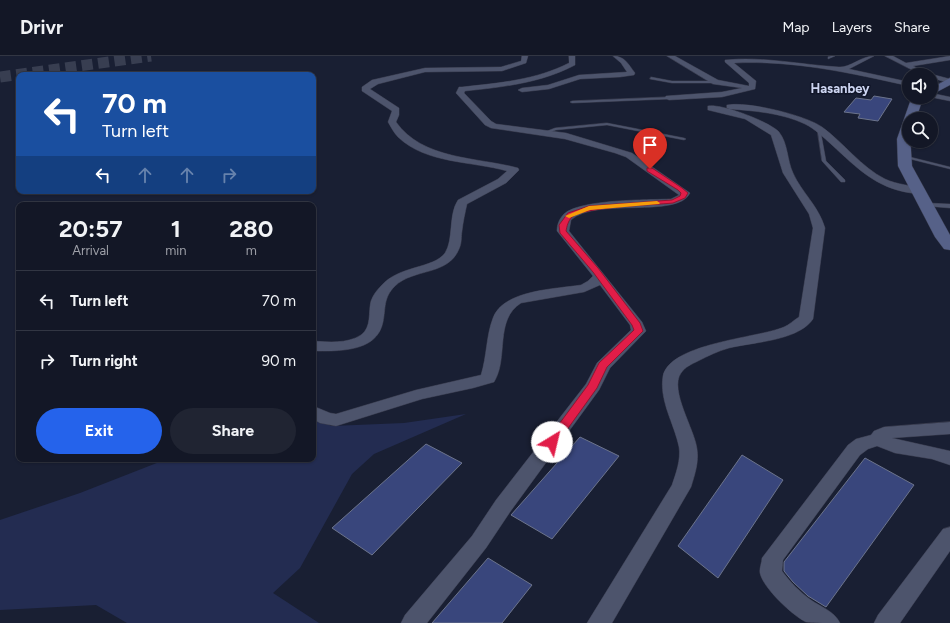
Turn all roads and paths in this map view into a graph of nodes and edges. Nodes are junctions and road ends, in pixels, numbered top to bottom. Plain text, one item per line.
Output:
1 (525, 56) edge
2 (572, 56) edge
3 (616, 56) edge
4 (670, 56) edge
5 (870, 56) edge
6 (888, 56) edge
7 (950, 58) edge
8 (904, 65) junction
9 (911, 68) edge
10 (844, 69) junction
11 (651, 78) dead end
12 (938, 78) edge
13 (950, 81) edge
14 (716, 82) junction
15 (902, 82) edge
16 (752, 87) junction
17 (938, 88) edge
18 (938, 94) edge
19 (461, 96) junction
20 (669, 98) junction
21 (950, 99) edge
22 (572, 102) dead end
23 (711, 108) junction
24 (818, 128) junction
25 (544, 132) junction
26 (684, 139) dead end
27 (904, 148) edge
28 (904, 156) junction
29 (950, 168) edge
30 (842, 181) dead end
31 (920, 191) junction
32 (927, 204) junction
33 (950, 206) edge
34 (950, 245) edge
35 (600, 276) junction
36 (316, 346) edge
37 (316, 414) edge
38 (950, 428) edge
39 (879, 439) junction
40 (950, 458) edge
41 (950, 535) edge
42 (413, 623) edge
43 (599, 623) edge
44 (828, 623) edge
45 (886, 623) edge

1 - 36 street
2 - 19 street
3 - 19 street
4 - 14 street
5 - 10 street
6 - 8 street
7 - 8 street
8 - 9 street
10 - 15 street
10 - 16 street
11 - 14 lane
12 - 13 street
13 - 17 main road
14 - 16 street
16 - 20 street
18 - 21 street
19 - 25 street
20 - 22 lane
20 - 23 street
23 - 24 street
23 - 43 street
24 - 30 lane
24 - 31 street
25 - 26 lane
25 - 35 street
27 - 28 main road
28 - 29 lane
28 - 31 main road
31 - 32 main road
32 - 33 lane
32 - 34 main road
35 - 37 street
35 - 42 street
38 - 39 street
39 - 40 street
39 - 44 street
41 - 45 street

